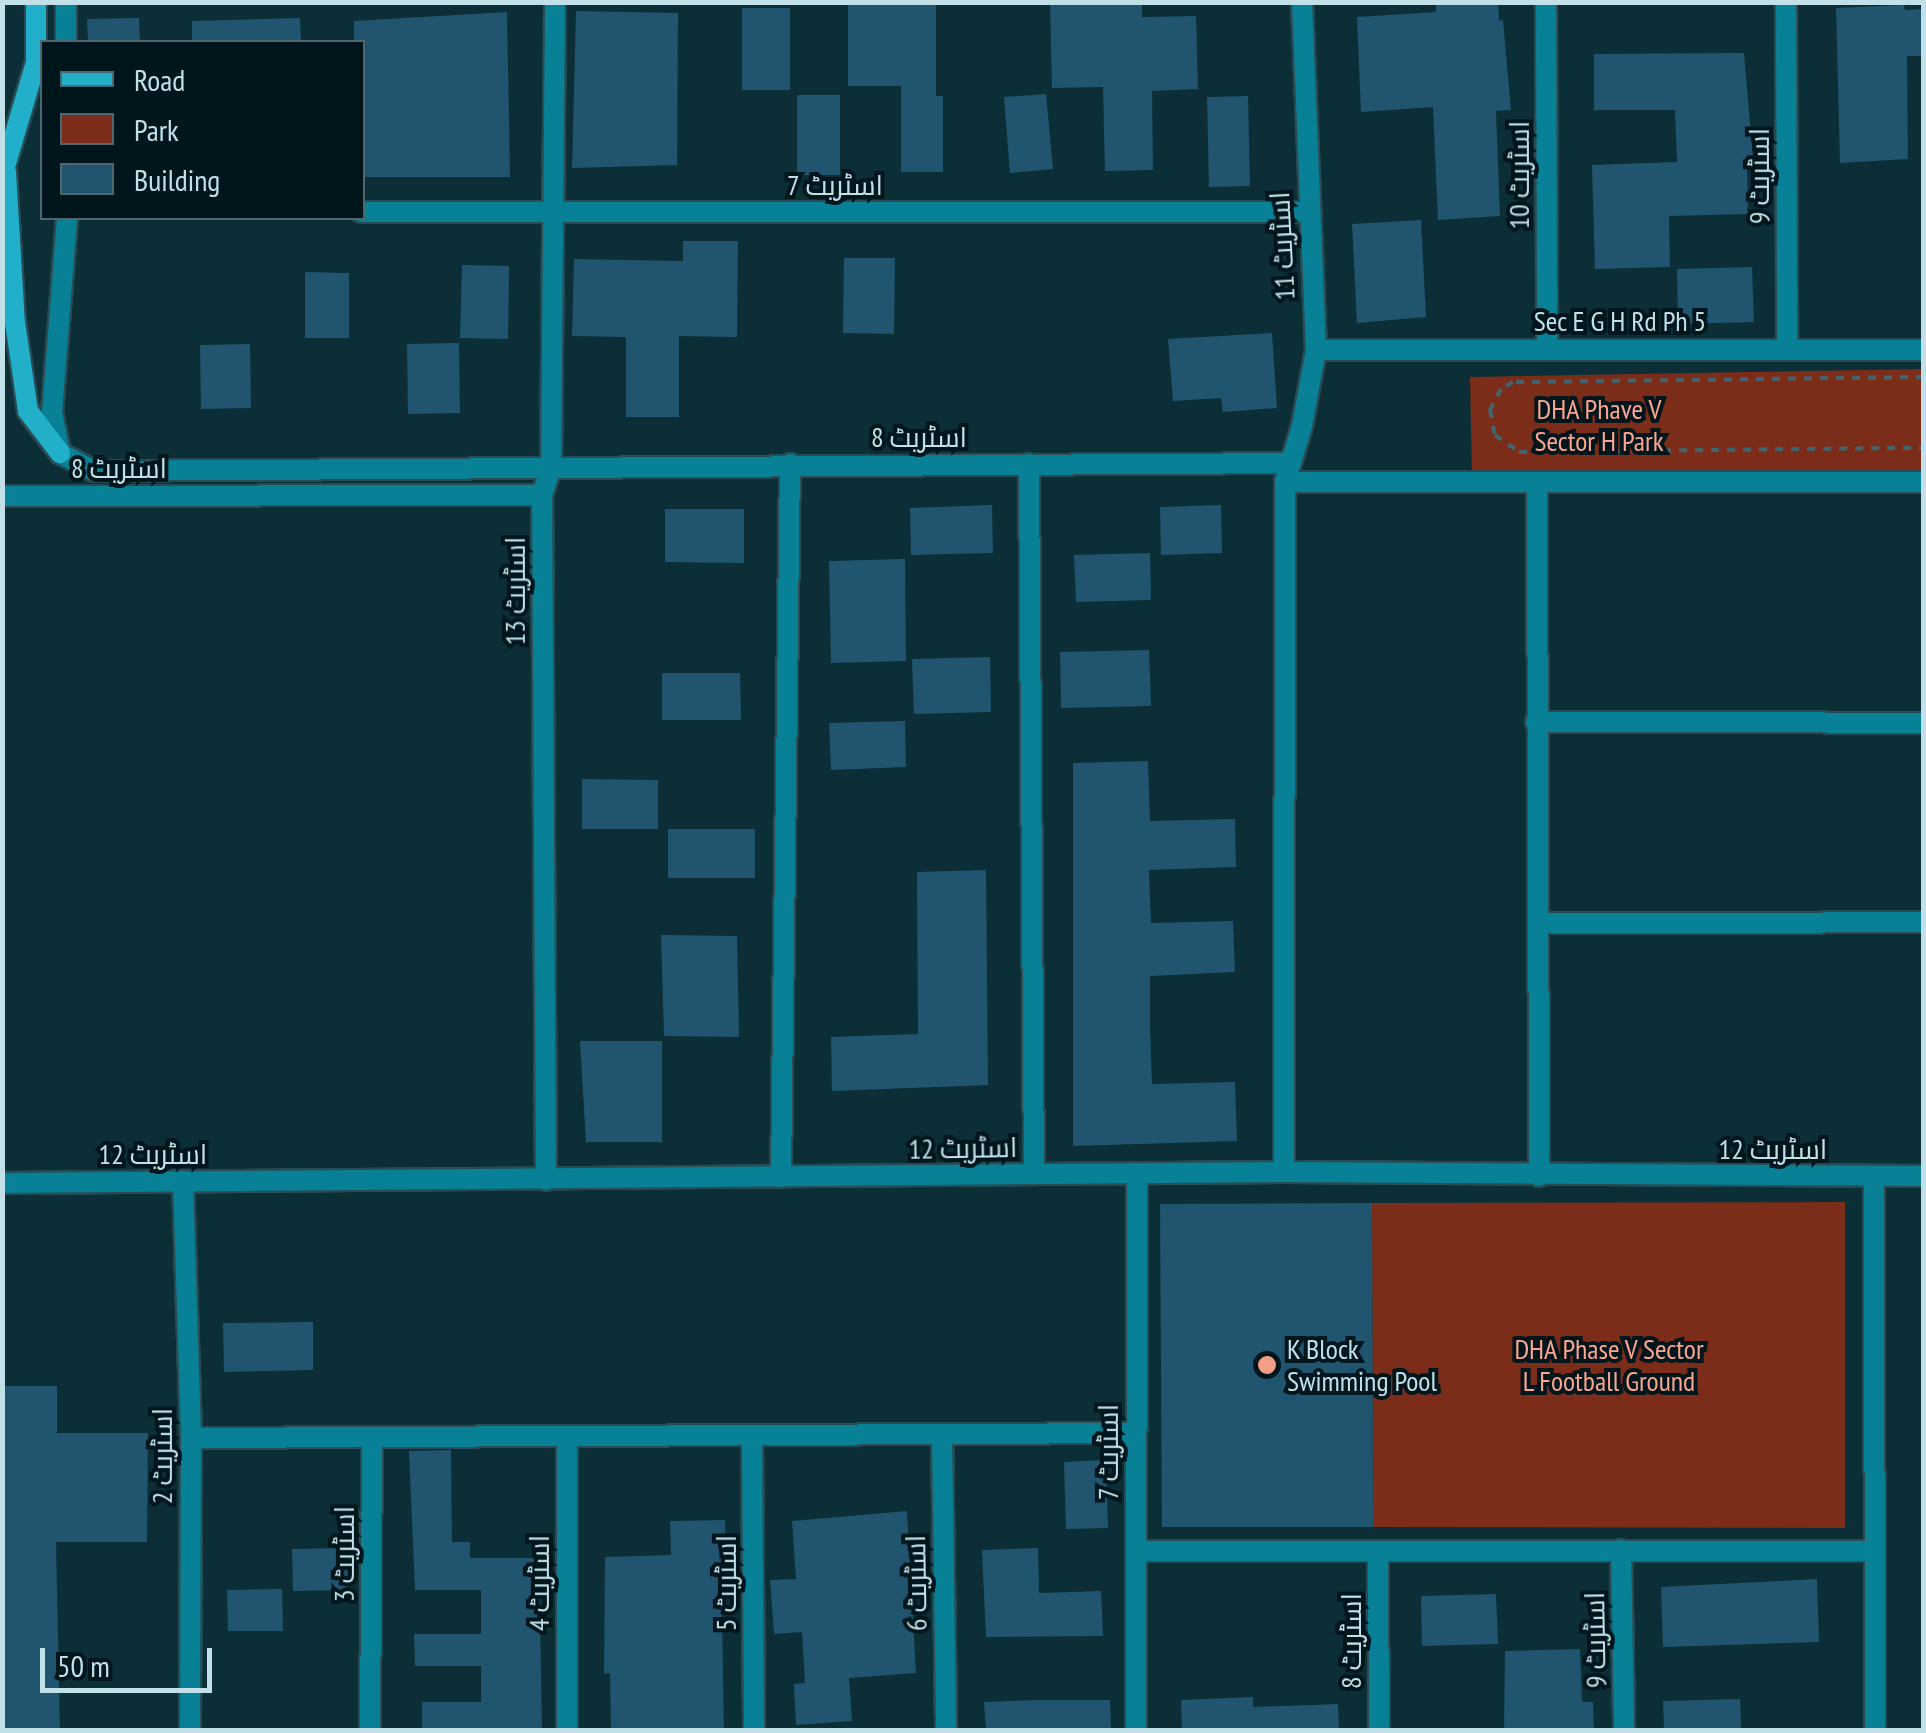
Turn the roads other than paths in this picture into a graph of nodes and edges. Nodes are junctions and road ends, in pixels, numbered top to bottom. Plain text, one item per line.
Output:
1 (36, 2) edge
2 (66, 2) edge
3 (555, 2) edge
4 (1302, 2) edge
5 (1546, 2) edge
6 (1786, 2) edge
7 (66, 40) edge
8 (4, 177) edge
9 (365, 212) edge
10 (554, 212) junction
11 (1307, 212) junction
12 (67, 220) edge
13 (1547, 348) junction
14 (1316, 350) junction
15 (1787, 350) junction
16 (1924, 350) edge
17 (60, 453) junction
18 (790, 464) junction
19 (1029, 464) junction
20 (551, 467) junction
21 (1286, 472) junction
22 (1924, 482) edge
23 (1537, 484) junction
24 (542, 495) junction
25 (2, 496) edge
26 (1536, 722) junction
27 (1924, 723) edge
28 (1924, 922) edge
29 (1538, 923) junction
30 (1284, 1172) junction
31 (1138, 1173) junction
32 (1034, 1174) junction
33 (1539, 1176) junction
34 (1874, 1176) junction
35 (1924, 1176) edge
36 (781, 1177) junction
37 (546, 1180) junction
38 (183, 1181) junction
39 (2, 1183) edge
40 (1136, 1432) junction
41 (942, 1434) junction
42 (752, 1435) junction
43 (567, 1436) junction
44 (191, 1438) junction
45 (372, 1438) junction
46 (1621, 1550) junction
47 (1874, 1550) junction
48 (1378, 1551) junction
49 (1136, 1552) junction
50 (190, 1730) edge
51 (370, 1730) edge
52 (567, 1730) edge
53 (754, 1730) edge
54 (946, 1730) edge
55 (1136, 1730) edge
56 (1378, 1730) edge
57 (1624, 1730) edge
58 (1875, 1730) edge

1 - 8 main road
2 - 7 street
3 - 10 street, اسٹریٹ 13
4 - 11 street, اسٹریٹ 11
5 - 13 street, اسٹریٹ 10
6 - 15 street, اسٹریٹ 9
8 - 17 main road
9 - 10 street, اسٹریٹ 7
10 - 11 street, اسٹریٹ 7
10 - 20 street, اسٹریٹ 13
11 - 14 street, اسٹریٹ 11
12 - 17 street
13 - 14 street, Sec E G H Rd Ph 5
13 - 15 street, Sec E G H Rd Ph 5
14 - 21 street, اسٹریٹ 11
15 - 16 street, Sec E G H Rd Ph 5
17 - 20 street, اسٹریٹ 8
18 - 19 street, اسٹریٹ 8
18 - 20 street, اسٹریٹ 8
18 - 36 street
19 - 21 street, اسٹریٹ 8
19 - 32 street
20 - 24 street, اسٹریٹ 13
21 - 23 street, اسٹریٹ 8
21 - 30 street, اسٹریٹ 11
22 - 23 street, اسٹریٹ 8
23 - 26 street
24 - 25 street, اسٹریٹ 8
24 - 37 street, اسٹریٹ 13
26 - 27 street
26 - 29 street
28 - 29 street
29 - 33 street
30 - 31 street, اسٹریٹ 12
30 - 33 street, اسٹریٹ 12
31 - 32 street, اسٹریٹ 12
31 - 40 street, اسٹریٹ 7
32 - 36 street, اسٹریٹ 12
33 - 34 street, اسٹریٹ 12
34 - 35 street, اسٹریٹ 12
34 - 47 street
36 - 37 street, اسٹریٹ 12
37 - 38 street, اسٹریٹ 12
38 - 39 street, اسٹریٹ 12
38 - 44 street, اسٹریٹ 2
40 - 41 street
40 - 49 street, اسٹریٹ 7
41 - 42 street
41 - 54 street, اسٹریٹ 6
42 - 43 street
42 - 53 street, اسٹریٹ 5
43 - 45 street
43 - 52 street, اسٹریٹ 4
44 - 45 street
44 - 50 street, اسٹریٹ 2
45 - 51 street, اسٹریٹ 3
46 - 47 street
46 - 48 street
46 - 57 street, اسٹریٹ 9
47 - 58 street
48 - 49 street
48 - 56 street, اسٹریٹ 8
49 - 55 street, اسٹریٹ 7

